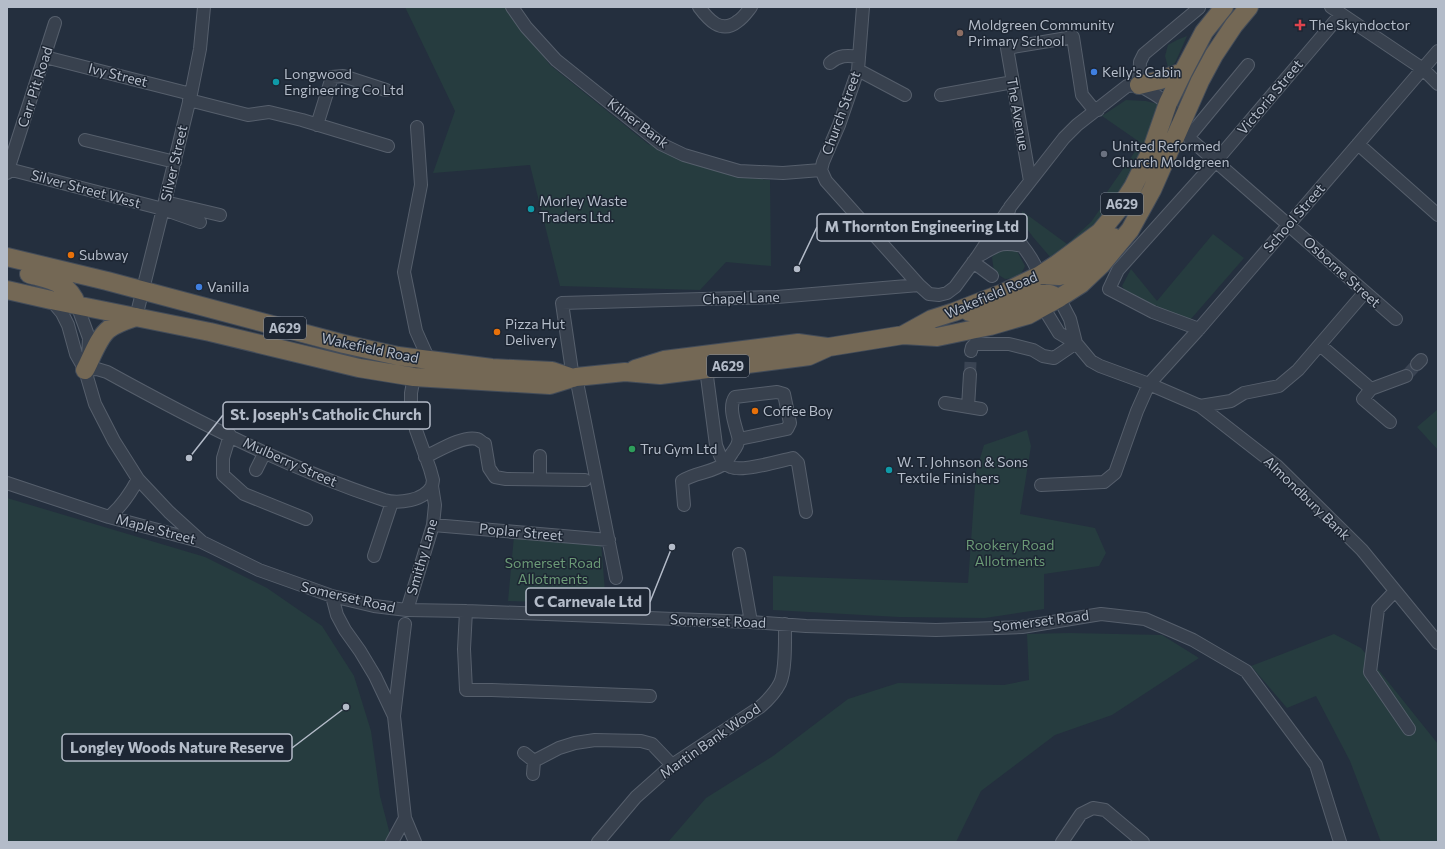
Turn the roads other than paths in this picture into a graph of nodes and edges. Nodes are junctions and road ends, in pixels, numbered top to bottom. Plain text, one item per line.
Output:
1 (204, 7) edge
2 (512, 7) edge
3 (699, 7) edge
4 (751, 7) edge
5 (863, 7) edge
6 (1214, 7) edge
7 (1224, 7) edge
8 (1198, 8) edge
9 (1244, 10) edge
10 (1336, 10) edge
11 (56, 23) dead end
12 (1204, 32) junction
13 (1438, 51) edge
14 (45, 57) junction
15 (859, 57) junction
16 (830, 63) dead end
17 (1248, 65) dead end
18 (1422, 69) junction
19 (858, 70) junction
20 (1183, 72) junction
21 (1012, 82) junction
22 (1139, 84) junction
23 (1438, 84) edge
24 (386, 90) dead end
25 (905, 95) dead end
26 (941, 95) dead end
27 (190, 97) junction
28 (1168, 104) junction
29 (1098, 110) junction
30 (317, 125) junction
31 (418, 127) dead end
32 (1185, 133) junction
33 (86, 140) dead end
34 (1358, 144) junction
35 (388, 146) dead end
36 (1216, 161) junction
37 (175, 162) junction
38 (822, 170) junction
39 (8, 171) edge
40 (1030, 181) junction
41 (164, 206) junction
42 (1010, 207) junction
43 (220, 215) dead end
44 (1438, 215) edge
45 (200, 222) dead end
46 (1289, 225) junction
47 (1130, 230) junction
48 (1022, 246) junction
49 (7, 257) edge
50 (975, 260) junction
51 (7, 268) edge
52 (1040, 275) junction
53 (992, 276) dead end
54 (919, 286) junction
55 (7, 290) edge
56 (143, 290) junction
57 (1365, 292) junction
58 (1059, 298) junction
59 (51, 300) junction
60 (1041, 300) junction
61 (77, 305) junction
62 (954, 312) junction
63 (136, 317) junction
64 (1396, 320) dead end
65 (1199, 329) junction
66 (903, 335) junction
67 (1076, 343) junction
68 (1320, 345) junction
69 (829, 347) junction
70 (971, 351) dead end
71 (429, 360) junction
72 (706, 369) junction
73 (85, 370) junction
74 (625, 372) junction
75 (970, 374) tunnel mouth
76 (1406, 376) tunnel mouth
77 (414, 377) junction
78 (575, 377) junction
79 (1149, 384) junction
80 (1371, 389) junction
81 (945, 402) dead end
82 (1200, 406) junction
83 (968, 407) junction
84 (981, 409) dead end
85 (1390, 422) dead end
86 (230, 435) junction
87 (739, 439) junction
88 (265, 452) junction
89 (540, 456) dead end
90 (425, 457) junction
91 (725, 462) junction
92 (256, 470) dead end
93 (138, 479) junction
94 (540, 479) junction
95 (585, 480) dead end
96 (7, 483) edge
97 (1041, 485) dead end
98 (432, 486) junction
99 (392, 502) junction
100 (684, 504) dead end
101 (806, 512) dead end
102 (109, 517) junction
103 (306, 519) dead end
104 (432, 525) junction
105 (608, 540) junction
106 (202, 542) junction
107 (739, 554) dead end
108 (374, 556) dead end
109 (616, 578) dead end
110 (1395, 591) junction
111 (332, 596) junction
112 (407, 610) junction
113 (466, 611) junction
114 (751, 622) junction
115 (406, 624) dead end
116 (786, 624) junction
117 (1438, 643) edge
118 (650, 696) dead end
119 (394, 716) junction
120 (1409, 729) dead end
121 (524, 754) dead end
122 (534, 761) junction
123 (672, 765) junction
124 (533, 774) dead end
125 (405, 818) junction
126 (392, 842) edge
127 (415, 842) edge
128 (598, 842) edge
129 (1062, 842) edge
130 (1143, 842) edge
131 (1340, 842) edge

1 - 27 street, Silver Street
2 - 38 street, Kilner Bank
3 - 4 street
5 - 15 street, Church Street
6 - 12 street
7 - 12 highway, Wakefield Road / A629
8 - 22 street
9 - 32 highway, Wakefield Road / A629
10 - 18 street
10 - 36 street, Victoria Street
11 - 14 street, Carr Pit Road
12 - 20 highway, Wakefield Road / A629
13 - 18 street, School Street
14 - 27 street, Ivy Street
14 - 39 street, Carr Pit Road
15 - 16 street
15 - 19 street, Church Street
17 - 32 street
18 - 23 street
18 - 34 street, School Street
19 - 25 street
19 - 38 street, Church Street
20 - 22 highway
20 - 28 highway, Wakefield Road / A629
21 - 26 street
21 - 29 street, The Avenue
21 - 40 street, The Avenue
22 - 28 street
22 - 29 street
24 - 30 street
27 - 30 street, Ivy Street
27 - 37 street, Silver Street
28 - 32 street
28 - 52 highway, Wakefield Road / A629
29 - 40 street
30 - 35 street, Ivy Street
31 - 71 street
32 - 36 street, Osborne Street
32 - 47 highway, Wakefield Road / A629
33 - 37 street
34 - 44 street
34 - 46 street, School Street
36 - 46 street, Osborne Street
36 - 65 street, Victoria Street
37 - 41 street, Silver Street
38 - 54 street
39 - 41 street, Silver Street West
40 - 42 street
41 - 43 street
41 - 45 street
41 - 56 street, Silver Street
42 - 48 street
42 - 50 street
46 - 57 street, Osborne Street
46 - 65 street, School Street
47 - 52 highway
47 - 58 highway, Wakefield Road / A629
48 - 50 street
48 - 52 street
49 - 56 highway, Wakefield Road / A629
50 - 53 street
50 - 54 street
51 - 61 highway
52 - 60 street
52 - 62 highway, Wakefield Road / A629
54 - 78 street, Chapel Lane
55 - 59 highway, Wakefield Road / A629
56 - 63 street, Silver Street
56 - 71 highway, Wakefield Road / A629
57 - 64 street, Osborne Street
57 - 68 street
58 - 60 highway, Wakefield Road / A629
58 - 67 street, Almondbury Bank
59 - 61 highway, Wakefield Road / A629
59 - 73 street, Somerset Road
60 - 62 highway
60 - 66 highway, Wakefield Road / A629
60 - 67 street, Almondbury Bank
61 - 63 highway, Wakefield Road / A629
61 - 73 street, Somerset Road
62 - 66 highway, Wakefield Road / A629
63 - 73 highway
63 - 77 highway, Wakefield Road / A629
65 - 79 street, School Street
66 - 69 highway, Wakefield Road / A629
67 - 70 street
67 - 79 street, Almondbury Bank
68 - 80 street
68 - 82 street
69 - 72 highway, Wakefield Road / A629
69 - 74 highway, Wakefield Road / A629
71 - 77 street
71 - 78 highway, Wakefield Road / A629
72 - 74 highway, Wakefield Road / A629
72 - 91 street
73 - 86 street, Mulberry Street
73 - 93 street, Somerset Road
74 - 78 highway, Wakefield Road / A629
75 - 83 street
76 - 80 street
77 - 78 highway, Wakefield Road / A629
77 - 90 street, Smithy Lane
78 - 105 street
79 - 82 street, Almondbury Bank
79 - 97 street
80 - 85 street
81 - 83 street
82 - 110 street, Almondbury Bank
83 - 84 street
86 - 88 street, Mulberry Street
86 - 103 street
87 - 87 street
87 - 91 street
88 - 92 street
88 - 99 street, Mulberry Street
89 - 94 street
90 - 94 street
90 - 98 street, Smithy Lane
91 - 100 street
91 - 101 street
93 - 102 street, Maple Street
93 - 106 street, Somerset Road
94 - 95 street
96 - 102 street, Maple Street
98 - 99 street, Mulberry Street
98 - 104 street, Smithy Lane
99 - 108 street
102 - 106 street, Maple Street
104 - 105 street, Poplar Street
104 - 112 street, Smithy Lane
105 - 109 street
106 - 111 street, Somerset Road
107 - 114 street
110 - 117 street, Almondbury Bank
110 - 120 street
111 - 112 street, Somerset Road
111 - 119 street
112 - 113 street, Somerset Road
113 - 114 street, Somerset Road
113 - 118 street
114 - 116 street, Somerset Road
115 - 119 street
116 - 123 street, Martin Bank Wood
116 - 131 street, Somerset Road
119 - 125 street
121 - 122 street
122 - 123 street
122 - 124 street
123 - 128 street, Martin Bank Wood
125 - 126 street
125 - 127 street
129 - 130 street

